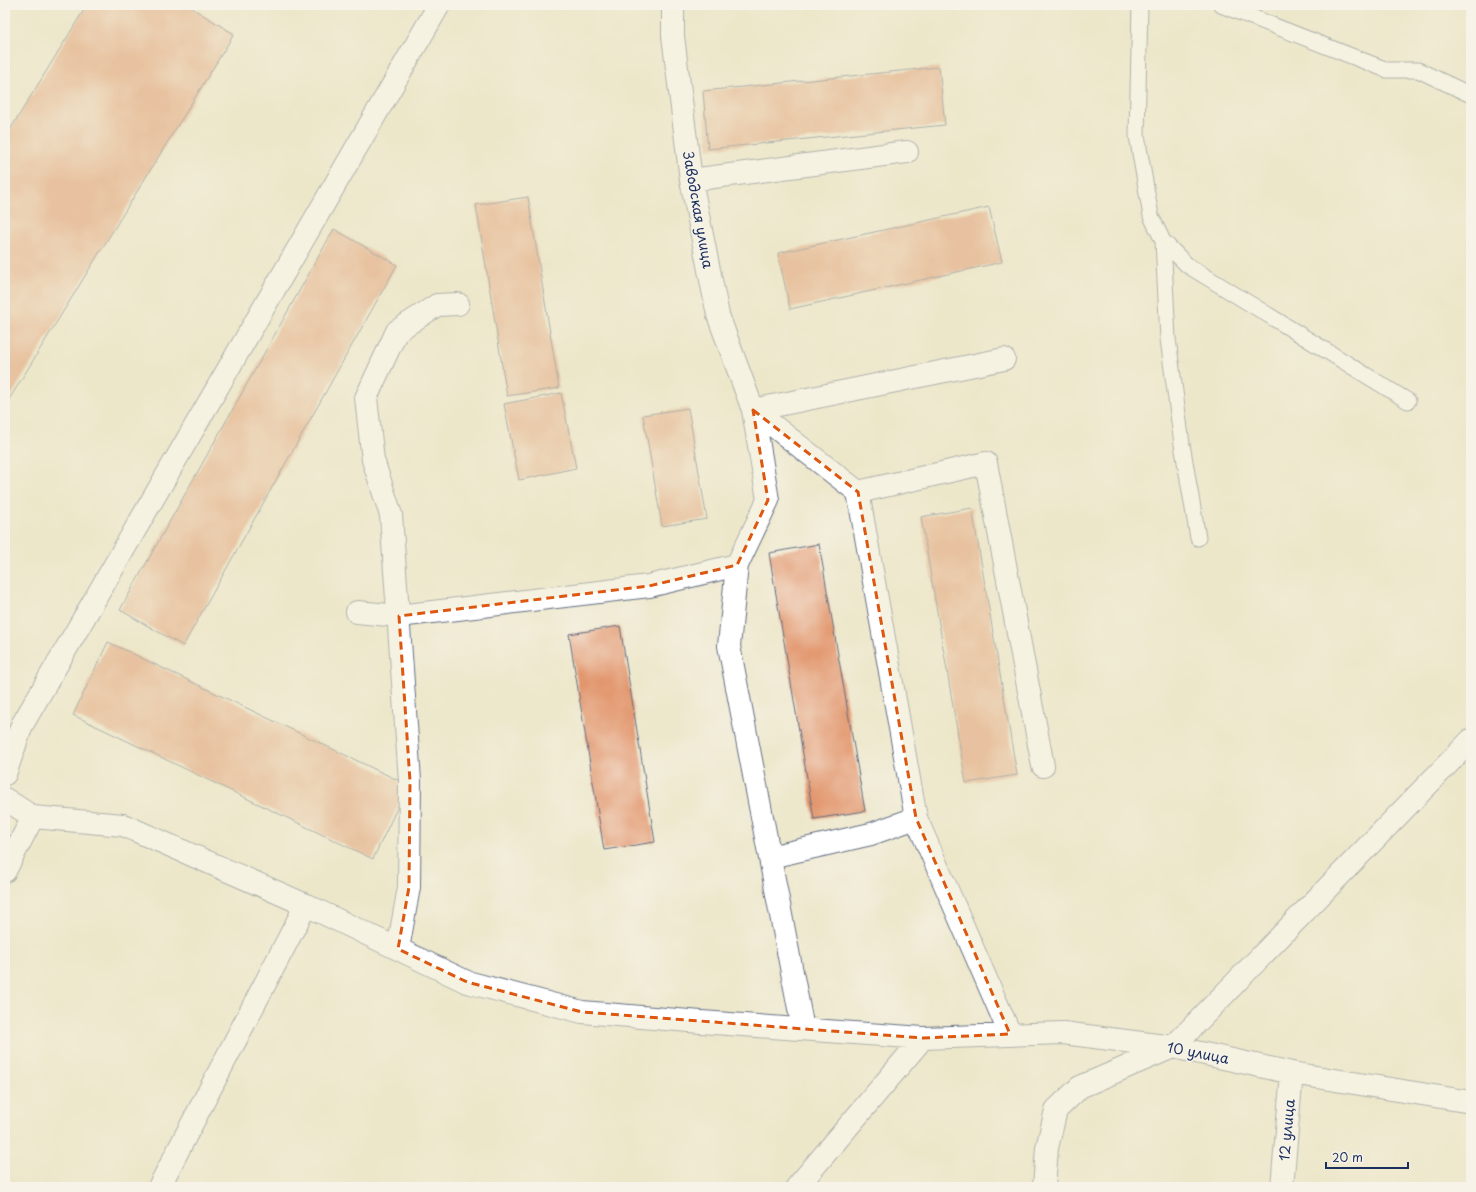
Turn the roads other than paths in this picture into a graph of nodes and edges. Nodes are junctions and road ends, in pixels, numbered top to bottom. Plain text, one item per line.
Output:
1 (439, 5) edge
2 (674, 5) edge
3 (1140, 5) edge
4 (1221, 5) edge
5 (1471, 95) edge
6 (907, 152) dead end
7 (691, 180) junction
8 (1163, 241) junction
9 (458, 304) dead end
10 (1004, 359) dead end
11 (1408, 401) dead end
12 (753, 410) junction
13 (858, 492) junction
14 (1198, 538) dead end
15 (736, 565) junction
16 (357, 612) dead end
17 (398, 616) junction
18 (1471, 740) edge
19 (1043, 766) dead end
20 (5, 774) edge
21 (5, 798) edge
22 (33, 817) junction
23 (916, 818) junction
24 (770, 857) junction
25 (5, 871) edge
26 (306, 905) junction
27 (398, 949) junction
28 (803, 1029) junction
29 (1010, 1034) junction
30 (923, 1038) junction
31 (1173, 1047) junction
32 (1292, 1073) junction
33 (1471, 1102) edge
34 (159, 1187) edge
35 (797, 1187) edge
36 (1044, 1187) edge
37 (1282, 1187) edge

1 - 20 street
2 - 7 street, Заводская улица
3 - 8 lane
4 - 5 lane
6 - 7 street
7 - 12 street, Заводская улица
8 - 11 lane
8 - 14 lane
9 - 17 street
10 - 12 street
12 - 13 street
12 - 15 street, Заводская улица
13 - 19 street
13 - 23 street
15 - 17 street
15 - 24 street
16 - 17 street
17 - 27 street
18 - 31 street
21 - 22 street
22 - 25 street
22 - 26 street, 10 улица
23 - 24 street
23 - 29 street
24 - 28 street
26 - 27 street, 10 улица
26 - 34 street
27 - 28 street, 10 улица
28 - 30 street, 10 улица
29 - 30 street, 10 улица
29 - 31 street, 10 улица
30 - 35 street
31 - 32 street, 10 улица
31 - 36 street
32 - 33 street, 10 улица
32 - 37 street, 12 улица

